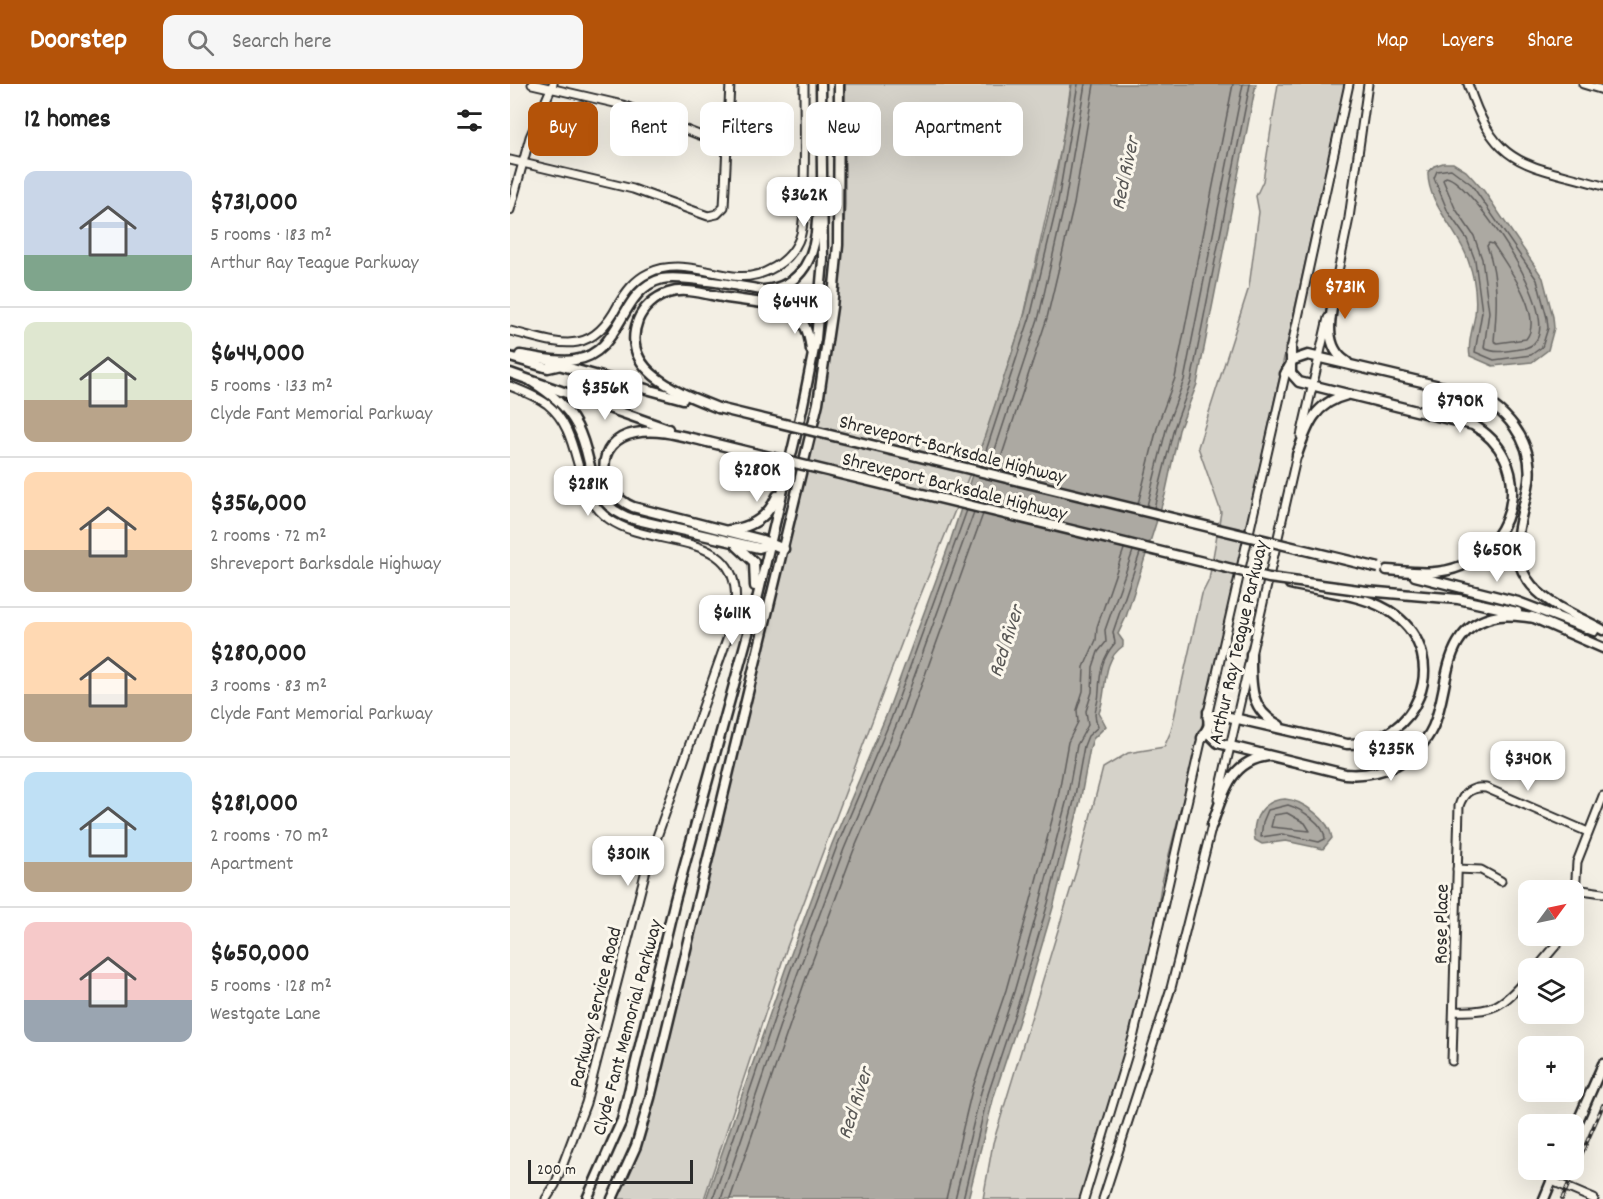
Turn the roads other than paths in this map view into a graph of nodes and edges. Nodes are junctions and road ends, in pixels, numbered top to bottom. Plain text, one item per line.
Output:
1 (532, 84) edge
2 (730, 84) edge
3 (804, 84) edge
4 (821, 84) edge
5 (839, 84) edge
6 (1349, 84) edge
7 (1368, 84) edge
8 (1468, 84) edge
9 (1583, 84) edge
10 (552, 86) edge
11 (1603, 90) edge
12 (729, 102) edge
13 (821, 102) edge
14 (700, 135) edge
15 (725, 156) edge
16 (821, 156) edge
17 (821, 156) edge
18 (510, 160) edge
19 (522, 163) junction
20 (1603, 186) edge
21 (510, 210) edge
22 (1338, 276) junction
23 (754, 290) junction
24 (779, 305) junction
25 (820, 306) junction
26 (832, 307) junction
27 (510, 331) edge
28 (1291, 349) junction
29 (510, 352) edge
30 (520, 355) junction
31 (510, 357) edge
32 (1318, 357) junction
33 (1291, 363) junction
34 (560, 366) junction
35 (811, 366) junction
36 (1355, 366) junction
37 (510, 373) edge
38 (1285, 375) junction
39 (531, 381) junction
40 (510, 386) edge
41 (1312, 386) junction
42 (1351, 394) junction
43 (718, 408) junction
44 (708, 442) junction
45 (1297, 455) junction
46 (786, 473) junction
47 (724, 530) junction
48 (729, 542) junction
49 (769, 545) junction
50 (784, 549) junction
51 (1383, 569) junction
52 (1366, 596) junction
53 (755, 608) junction
54 (1536, 618) junction
55 (1603, 633) edge
56 (1603, 648) edge
57 (1251, 654) junction
58 (1208, 712) junction
59 (1237, 719) junction
60 (1208, 727) junction
61 (1296, 731) junction
62 (1202, 738) junction
63 (1230, 746) junction
64 (1273, 756) junction
65 (1603, 796) edge
66 (1212, 825) junction
67 (1588, 832) junction
68 (1457, 869) junction
69 (1502, 880) dead end
70 (1576, 880) edge
71 (1584, 890) edge
72 (1603, 893) edge
73 (1556, 946) edge
74 (1545, 958) edge
75 (1518, 988) edge
76 (1454, 1011) junction
77 (1452, 1060) dead end
78 (1603, 1064) edge
79 (1581, 1114) edge
80 (1552, 1180) joint
81 (546, 1199) edge
82 (587, 1199) edge
83 (612, 1199) edge
84 (1084, 1199) edge
85 (1104, 1199) edge
86 (1544, 1199) edge
87 (1594, 1199) edge

1 - 10 street
2 - 12 street
3 - 27 street
4 - 13 main road, Clyde Fant Memorial Parkway
5 - 26 main road, Clyde Fant Memorial Parkway
6 - 28 street, Arthur Ray Teague Parkway
7 - 22 street, Arthur Ray Teague Parkway
8 - 20 street
9 - 11 street
10 - 14 street
10 - 19 street
15 - 19 street
16 - 23 main road
17 - 25 main road, Clyde Fant Memorial Parkway
18 - 19 street
19 - 21 street
22 - 32 street, Arthur Ray Teague Parkway
22 - 36 main road
23 - 25 main road
23 - 30 main road
24 - 25 main road
24 - 35 main road
24 - 43 main road
25 - 26 main road
25 - 35 main road, Clyde Fant Memorial Parkway
26 - 50 main road, Clyde Fant Memorial Parkway
28 - 33 main road
28 - 38 street, Arthur Ray Teague Parkway
29 - 30 main road
30 - 34 main road, Shreveport-Barksdale Highway
31 - 34 main road
32 - 33 main road
32 - 36 main road
32 - 41 street, Arthur Ray Teague Parkway
33 - 38 main road
33 - 41 main road
34 - 43 main road, Shreveport-Barksdale Highway
35 - 46 main road, Clyde Fant Memorial Parkway
36 - 55 main road
37 - 39 main road, Shreveport Barksdale Highway
38 - 58 street, Arthur Ray Teague Parkway
39 - 44 main road, Shreveport Barksdale Highway
39 - 48 main road
40 - 81 street, Parkway Service Road
41 - 42 main road
41 - 45 street, Arthur Ray Teague Parkway
42 - 45 main road
42 - 51 main road
43 - 51 main road, Shreveport-Barksdale Highway, bridge
44 - 47 main road
44 - 52 main road, Shreveport Barksdale Highway, bridge
45 - 57 street, Arthur Ray Teague Parkway
46 - 47 main road
46 - 49 main road, Clyde Fant Memorial Parkway
47 - 49 main road
48 - 49 main road
48 - 53 main road
49 - 50 main road
49 - 53 main road, Clyde Fant Memorial Parkway
50 - 83 main road, Clyde Fant Memorial Parkway
51 - 55 main road
52 - 54 main road
52 - 61 main road
53 - 82 main road, Clyde Fant Memorial Parkway
54 - 56 main road
54 - 64 main road
57 - 59 street, Arthur Ray Teague Parkway
57 - 61 main road
58 - 60 main road
58 - 62 street, Arthur Ray Teague Parkway
59 - 60 main road
59 - 61 main road
59 - 63 street, Arthur Ray Teague Parkway
60 - 62 main road
60 - 63 main road
62 - 84 street, Arthur Ray Teague Parkway
63 - 64 main road
63 - 66 street, Arthur Ray Teague Parkway
64 - 66 main road
65 - 67 street
66 - 85 street, Arthur Ray Teague Parkway
67 - 68 street, Rose Place
67 - 70 street
68 - 69 street
68 - 76 street, Rose Place
71 - 72 street
73 - 74 street
75 - 76 street
76 - 77 street, Rose Place
78 - 79 main road
80 - 86 main road
80 - 87 street

